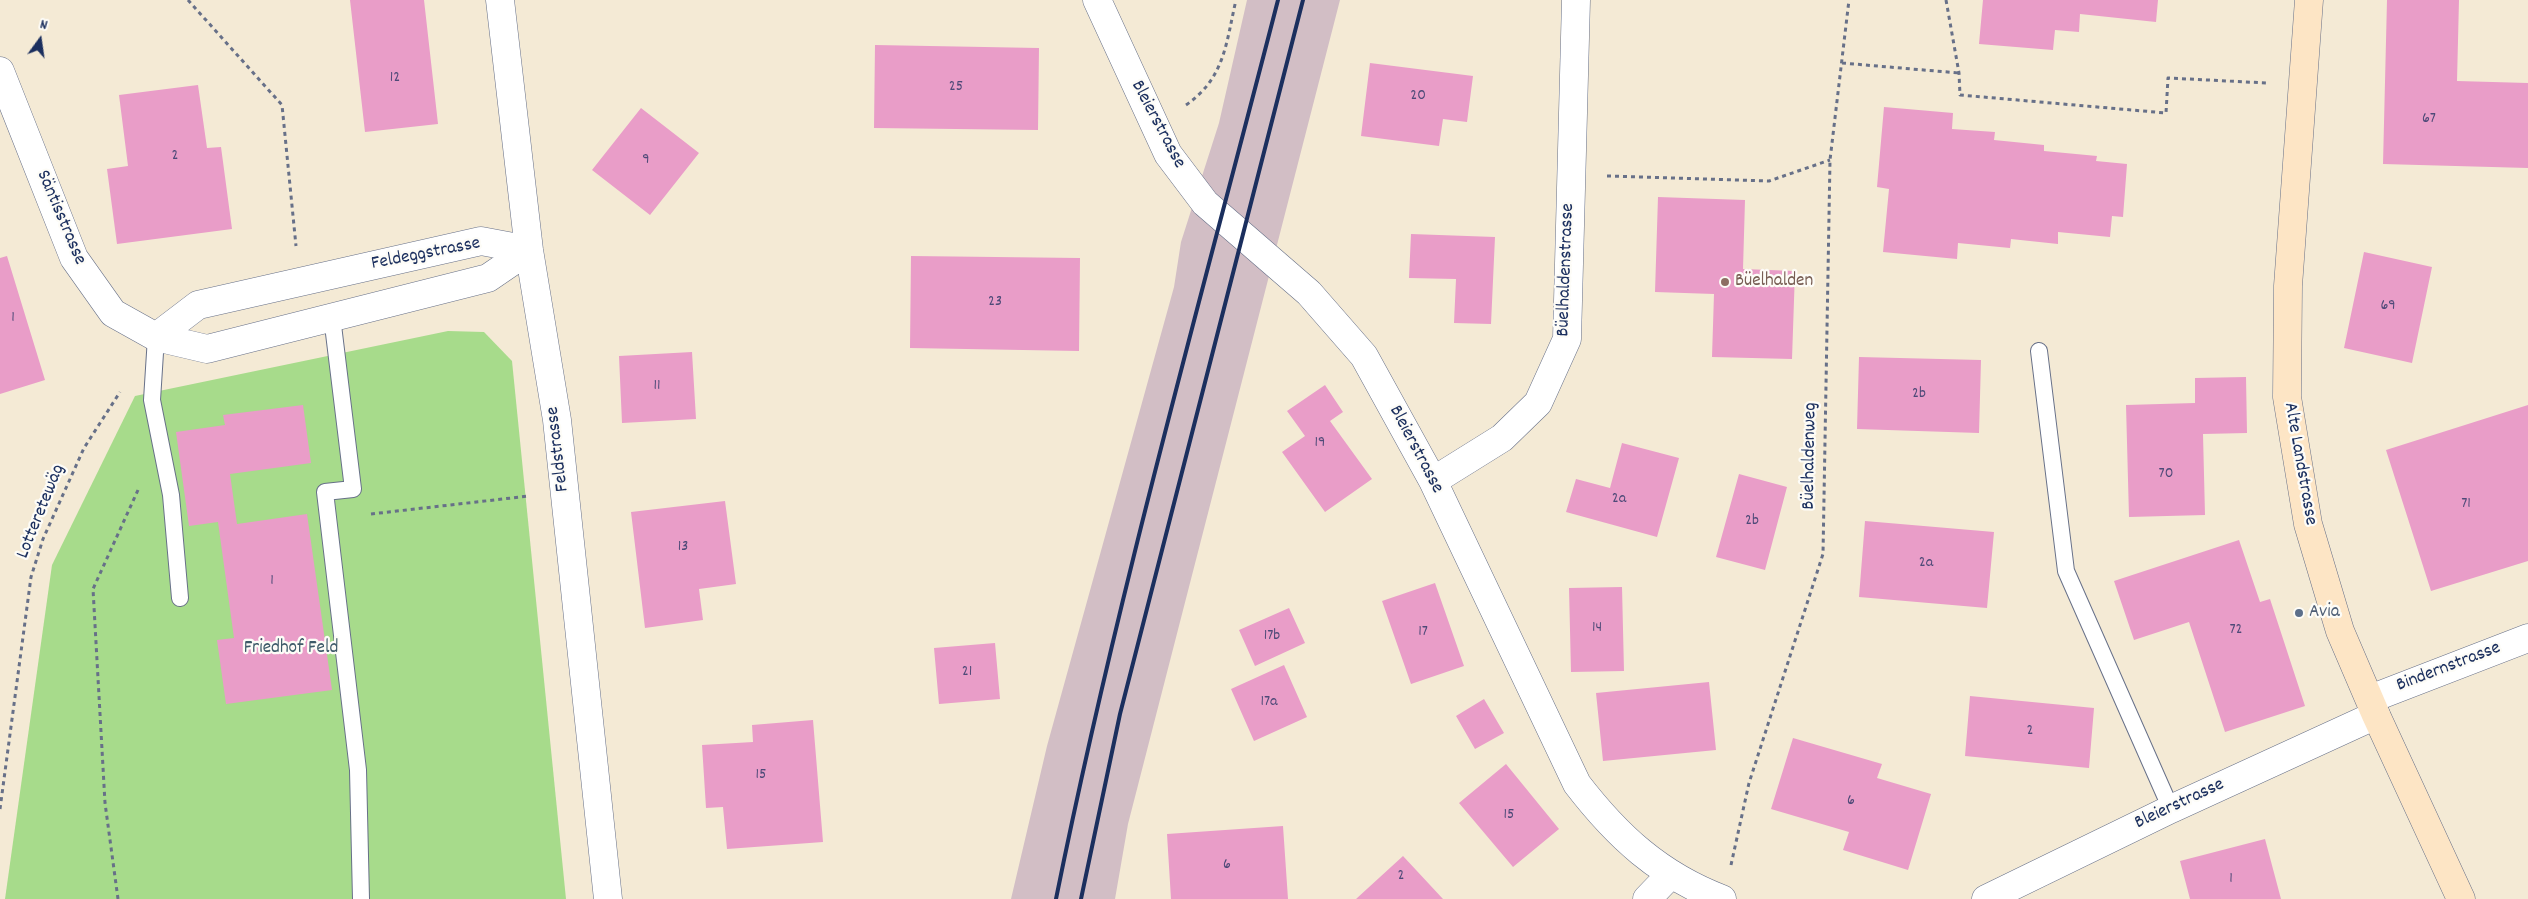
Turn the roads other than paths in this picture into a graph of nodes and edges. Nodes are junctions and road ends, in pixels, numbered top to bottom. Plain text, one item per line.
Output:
1 (500, 0) edge
2 (1097, 0) edge
3 (1576, 0) edge
4 (2308, 0) edge
5 (0, 70) edge
6 (529, 250) junction
7 (332, 317) junction
8 (156, 337) junction
9 (2039, 351) dead end
10 (1433, 481) junction
11 (180, 598) dead end
12 (2528, 638) edge
13 (2373, 707) junction
14 (2171, 809) junction
15 (1670, 875) junction
16 (361, 899) edge
17 (608, 899) edge
18 (1647, 899) edge
19 (1721, 899) edge
20 (1986, 899) edge
21 (2461, 899) edge

1 - 6 street, Feldstrasse
2 - 10 street, Bleierstrasse
3 - 10 street, Büelhaldenstrasse
4 - 13 main road, Alte Landstrasse
5 - 8 street, Säntisstrasse
6 - 7 street, Feldeggstrasse
6 - 8 street, Feldeggstrasse
6 - 17 street, Feldstrasse
7 - 8 street, Feldeggstrasse
7 - 16 lane
8 - 11 lane
9 - 14 lane
10 - 15 street, Bleierstrasse
12 - 13 street, Bindernstrasse
13 - 14 street, Bleierstrasse
13 - 21 main road, Alte Landstrasse
14 - 20 street, Bleierstrasse
15 - 18 street
15 - 19 street, Bleierstrasse

